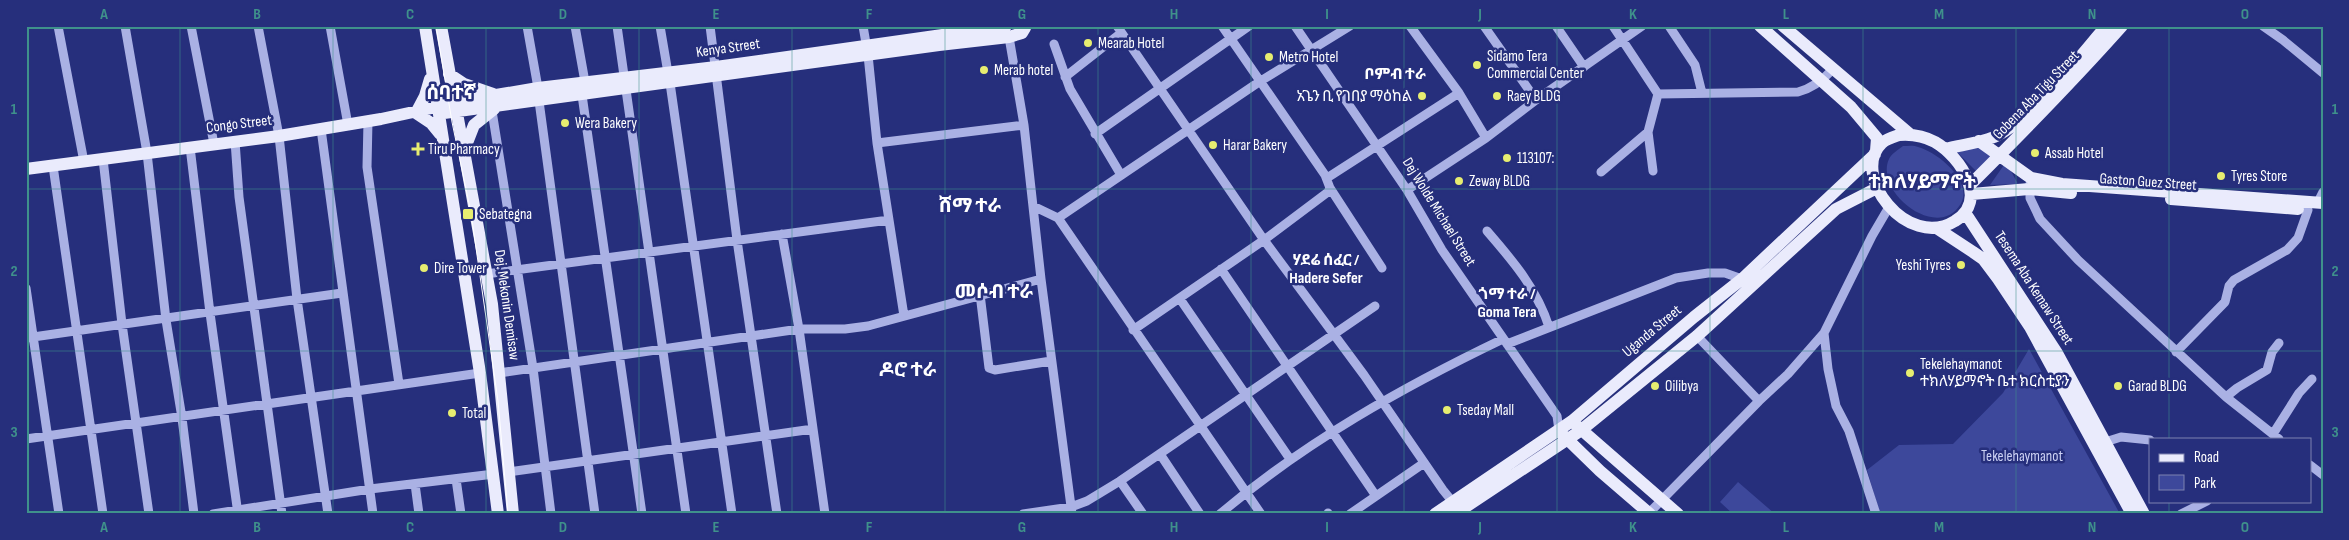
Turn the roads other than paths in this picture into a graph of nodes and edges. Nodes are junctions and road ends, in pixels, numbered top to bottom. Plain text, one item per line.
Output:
1 (58, 26) edge
2 (125, 26) edge
3 (192, 26) edge
4 (258, 26) edge
5 (330, 26) edge
6 (425, 26) edge
7 (441, 26) edge
8 (527, 26) edge
9 (575, 26) edge
10 (617, 26) edge
11 (660, 26) edge
12 (710, 26) edge
13 (863, 26) edge
14 (1222, 26) edge
15 (1249, 26) edge
16 (1294, 26) edge
17 (1350, 26) edge
18 (1410, 26) edge
19 (1484, 26) edge
20 (1556, 26) edge
21 (1613, 26) edge
22 (1642, 26) edge
23 (1669, 26) edge
24 (1760, 26) edge
25 (1783, 26) edge
26 (2106, 26) edge
27 (2122, 26) edge
28 (2263, 26) edge
29 (1026, 27) edge
30 (1119, 30) edge
31 (1008, 32) edge
32 (933, 35) edge
33 (1231, 39) junction
34 (1622, 40) junction
35 (1054, 44) dead end
36 (868, 50) junction
37 (1313, 51) junction
38 (1584, 67) junction
39 (2076, 69) junction
40 (1833, 70) junction
41 (432, 72) junction
42 (716, 72) junction
43 (2323, 73) edge
44 (449, 74) junction
45 (1065, 77) junction
46 (669, 78) junction
47 (1822, 81) junction
48 (584, 82) junction
49 (1259, 82) junction
50 (626, 83) junction
51 (1161, 89) junction
52 (1459, 93) junction
53 (1702, 93) junction
54 (538, 94) junction
55 (1658, 94) junction
56 (582, 95) junction
57 (1536, 100) junction
58 (496, 104) junction
59 (455, 107) junction
60 (437, 110) junction
61 (419, 112) junction
62 (368, 121) junction
63 (348, 125) junction
64 (1024, 125) junction
65 (321, 129) junction
66 (1189, 129) junction
67 (1648, 132) junction
68 (1095, 134) junction
69 (1911, 135) junction
70 (279, 136) junction
71 (1486, 138) junction
72 (444, 139) junction
73 (235, 141) junction
74 (1979, 141) junction
75 (877, 143) junction
76 (214, 144) junction
77 (1376, 145) junction
78 (190, 147) junction
79 (1945, 149) junction
80 (464, 150) junction
81 (147, 153) junction
82 (1876, 153) junction
83 (2001, 154) junction
84 (103, 159) junction
85 (84, 162) junction
86 (53, 166) junction
87 (26, 169) edge
88 (1653, 171) dead end
89 (1601, 172) dead end
90 (1121, 175) junction
91 (1327, 178) junction
92 (2030, 183) junction
93 (1330, 188) junction
94 (1877, 188) junction
95 (1971, 189) junction
96 (1407, 190) junction
97 (2319, 204) edge
98 (1033, 206) junction
99 (1889, 207) junction
100 (1966, 214) junction
101 (1058, 218) junction
102 (889, 220) junction
103 (1938, 229) junction
104 (1487, 231) dead end
105 (782, 234) junction
106 (737, 240) junction
107 (1264, 240) junction
108 (694, 246) junction
109 (649, 252) junction
110 (604, 258) junction
111 (560, 264) junction
112 (1382, 268) dead end
113 (518, 269) junction
114 (1221, 269) junction
115 (486, 274) junction
116 (1041, 279) junction
117 (1742, 279) junction
118 (26, 288) edge
119 (342, 293) junction
120 (980, 294) junction
121 (297, 299) junction
122 (1180, 299) junction
123 (253, 306) junction
124 (1375, 306) dead end
125 (210, 313) junction
126 (904, 316) junction
127 (166, 320) junction
128 (122, 324) junction
129 (2034, 324) junction
130 (1549, 327) junction
131 (799, 329) junction
132 (1133, 330) junction
133 (76, 331) junction
134 (1824, 333) junction
135 (1334, 335) junction
136 (751, 336) junction
137 (1697, 336) junction
138 (30, 338) edge
139 (1505, 341) junction
140 (708, 342) junction
141 (2279, 343) dead end
142 (663, 349) junction
143 (2176, 352) junction
144 (619, 356) junction
145 (1051, 361) junction
146 (574, 362) junction
147 (1287, 365) junction
148 (532, 368) junction
149 (480, 373) junction
150 (499, 373) junction
151 (2312, 379) dead end
152 (399, 384) junction
153 (356, 391) junction
154 (1245, 394) junction
155 (2226, 397) junction
156 (312, 398) junction
157 (1381, 401) junction
158 (1758, 401) junction
159 (267, 404) junction
160 (224, 412) junction
161 (1557, 416) junction
162 (182, 418) junction
163 (136, 425) junction
164 (1199, 426) junction
165 (1576, 426) junction
166 (813, 429) junction
167 (91, 430) junction
168 (1332, 433) junction
169 (1563, 435) junction
170 (48, 436) junction
171 (767, 436) junction
172 (2276, 437) edge
173 (26, 439) edge
174 (2149, 440) edge
175 (721, 442) junction
176 (2099, 444) junction
177 (677, 448) junction
178 (634, 454) junction
179 (1160, 454) junction
180 (1290, 459) junction
181 (587, 461) junction
182 (1424, 463) junction
183 (545, 467) junction
184 (2312, 467) edge
185 (508, 472) junction
186 (494, 474) junction
187 (2323, 475) edge
188 (456, 479) junction
189 (1120, 481) junction
190 (415, 484) junction
191 (370, 489) junction
192 (1245, 492) junction
193 (1376, 496) junction
194 (325, 497) junction
195 (1662, 500) junction
196 (2205, 502) edge
197 (281, 503) junction
198 (1456, 509) edge
199 (1071, 510) edge
200 (237, 512) edge
201 (1649, 513) edge
202 (59, 514) edge
203 (103, 514) edge
204 (149, 514) edge
205 (194, 514) edge
206 (213, 514) edge
207 (282, 514) edge
208 (328, 514) edge
209 (374, 514) edge
210 (419, 514) edge
211 (461, 514) edge
212 (498, 514) edge
213 (513, 514) edge
214 (551, 514) edge
215 (595, 514) edge
216 (642, 514) edge
217 (686, 514) edge
218 (732, 514) edge
219 (777, 514) edge
220 (824, 514) edge
221 (1023, 514) edge
222 (1143, 514) edge
223 (1200, 514) edge
224 (1220, 514) edge
225 (1261, 514) edge
226 (1350, 514) edge
227 (1435, 514) edge
228 (1678, 514) edge
229 (1876, 514) edge
230 (2132, 514) edge
231 (2144, 514) edge
232 (2181, 514) edge

1 - 85 street
2 - 81 street
3 - 76 street
4 - 70 street
5 - 63 street
6 - 41 main road
7 - 44 main road, Dej. Mekonin Demisaw
8 - 54 street
9 - 48 street
10 - 50 street
11 - 46 street
12 - 42 street
13 - 36 street
14 - 33 street
15 - 33 street
16 - 37 street, Dej Wolde Michael Street
17 - 37 street
18 - 52 street
19 - 57 street
20 - 38 street
21 - 34 street
22 - 34 street
23 - 53 street
24 - 47 main road
25 - 40 main road
26 - 39 main road, Gobena Aba Tigu Street
27 - 39 main road, Gobena Aba Tigu Street
28 - 43 street
29 - 31 main road
30 - 45 street
30 - 51 street
31 - 32 main road, Kenya Street
31 - 64 street
32 - 36 main road, Kenya Street
33 - 49 street
33 - 51 street
34 - 38 street
34 - 55 street
35 - 45 street
36 - 42 main road, Kenya Street
36 - 75 street
37 - 49 street
37 - 77 street, Dej Wolde Michael Street
38 - 57 street
39 - 74 main road, Gobena Aba Tigu Street
39 - 83 main road, Gobena Aba Tigu Street
40 - 47 street
40 - 69 main road
41 - 60 main road
41 - 61 main road
42 - 46 main road, Kenya Street
42 - 106 street
44 - 58 main road
44 - 59 main road, Dej. Mekonin Demisaw
45 - 68 street
46 - 50 main road, Kenya Street
46 - 108 street
47 - 53 street
47 - 82 main road
48 - 50 main road, Kenya Street
48 - 54 main road, Kenya Street
49 - 66 street
49 - 91 street
50 - 56 main road
50 - 109 street
51 - 66 street
51 - 68 street
52 - 71 street
52 - 77 street
53 - 55 street
54 - 56 main road
54 - 58 main road, Kenya Street
54 - 111 street
55 - 67 street
56 - 110 street
57 - 71 street
58 - 59 main road, Kenya Street
58 - 80 main road
58 - 113 street
59 - 60 main road
59 - 80 main road, Dej. Mekonin Demisaw
60 - 61 main road, Congo Street
60 - 72 main road
61 - 62 main road, Congo Street
61 - 72 main road
62 - 63 main road, Congo Street
62 - 152 street
63 - 65 main road, Congo Street
64 - 75 street
64 - 98 street
65 - 70 main road, Congo Street
65 - 119 street
66 - 90 street
66 - 107 street
67 - 88 street
67 - 89 street
68 - 90 street
69 - 79 main road
69 - 82 main road
70 - 73 main road, Congo Street
70 - 121 street
71 - 96 street
72 - 149 main road
73 - 76 main road, Congo Street
73 - 123 street
74 - 79 main road, Gobena Aba Tigu Street
74 - 83 main road, Gaston Guez Street
75 - 102 street
76 - 78 main road, Congo Street
77 - 91 street
77 - 96 street, Dej Wolde Michael Street
78 - 81 main road, Congo Street
78 - 125 street
79 - 95 main road
80 - 115 main road, Dej. Mekonin Demisaw
81 - 84 main road, Congo Street
81 - 127 street
82 - 94 main road
82 - 117 main road, Uganda Street
83 - 92 main road, Gaston Guez Street
83 - 95 main road, Gobena Aba Tigu Street
84 - 85 main road, Congo Street
84 - 128 street
85 - 86 main road, Congo Street
86 - 87 main road, Congo Street
86 - 133 street
90 - 101 street
91 - 93 street
92 - 95 main road, Gaston Guez Street
92 - 97 main road, Gaston Guez Street
92 - 143 street
93 - 107 street
93 - 112 street
94 - 99 main road
94 - 137 main road, Uganda Street
95 - 100 main road
96 - 139 street, Dej Wolde Michael Street
97 - 143 street
98 - 101 street
98 - 116 street
99 - 103 main road
99 - 134 street
100 - 103 main road
100 - 129 main road, Tesema Aba Kemaw Street
101 - 132 street
102 - 105 street
102 - 126 street
103 - 129 main road, Tesema Aba Kemaw Street
104 - 130 street
105 - 106 street
105 - 131 street
106 - 108 street
106 - 136 street
107 - 114 street
107 - 135 street
108 - 109 street
108 - 140 street
109 - 110 street
109 - 142 street
110 - 111 street
110 - 144 street
111 - 113 street
111 - 146 street
113 - 115 street
113 - 148 street
114 - 122 street
114 - 147 street
115 - 150 main road, Dej. Mekonin Demisaw
116 - 120 street
116 - 145 street
117 - 130 street
117 - 165 main road, Uganda Street
118 - 138 street
119 - 121 street
119 - 153 street
120 - 126 street
120 - 145 street
121 - 123 street
121 - 156 street
122 - 132 street
122 - 154 street
123 - 125 street
123 - 159 street
124 - 135 street
125 - 127 street
125 - 160 street
126 - 131 street
127 - 128 street
127 - 162 street
128 - 133 street
128 - 163 street
129 - 176 main road, Tesema Aba Kemaw Street
130 - 139 street
131 - 136 street
131 - 166 street
132 - 164 street
133 - 138 street
133 - 167 street
134 - 158 street
134 - 229 street
135 - 147 street
135 - 157 street
136 - 140 street
136 - 171 street
137 - 158 street
137 - 165 main road, Uganda Street
138 - 170 street
139 - 157 street
139 - 161 street, Dej Wolde Michael Street
140 - 142 street
140 - 175 street
141 - 155 street
142 - 144 street
142 - 177 street
143 - 155 street
144 - 146 street
144 - 178 street
145 - 199 street
146 - 148 street
146 - 181 street
147 - 154 street
147 - 168 street
148 - 150 street
148 - 183 street
149 - 152 street
149 - 186 main road
150 - 185 main road, Dej. Mekonin Demisaw
151 - 172 street
152 - 153 street
153 - 156 street
153 - 191 street
154 - 164 street
154 - 180 street
155 - 172 street
156 - 159 street
156 - 194 street
157 - 168 street
157 - 182 street
158 - 195 street
159 - 160 street
159 - 197 street
160 - 162 street
160 - 200 street
161 - 165 street
161 - 169 street, Dej Wolde Michael Street
162 - 163 street
162 - 205 street
163 - 167 street
163 - 204 street
164 - 179 street
164 - 192 street
165 - 169 main road, Uganda Street
165 - 195 main road
166 - 171 street
166 - 220 street
167 - 170 street
167 - 203 street
168 - 180 street
168 - 193 street
169 - 198 main road, Uganda Street
169 - 201 main road
170 - 173 street
170 - 202 street
171 - 175 street
171 - 219 street
174 - 176 street
175 - 177 street
175 - 218 street
176 - 230 main road, Tesema Aba Kemaw Street
176 - 231 main road, Tesema Aba Kemaw Street
177 - 178 street
177 - 217 street
178 - 181 street
178 - 216 street
179 - 189 street
179 - 223 street
180 - 192 street
181 - 183 street
181 - 215 street
182 - 193 street
182 - 198 street
183 - 185 street
183 - 214 street
184 - 187 street
185 - 213 main road, Dej. Mekonin Demisaw
186 - 188 street
186 - 212 main road
188 - 190 street
188 - 211 street
189 - 199 street
189 - 222 street
190 - 191 street
190 - 210 street
191 - 194 street
191 - 209 street
192 - 224 street
192 - 225 street
193 - 226 street
194 - 197 street
194 - 208 street
195 - 201 street
195 - 228 main road
196 - 232 street
197 - 200 street
197 - 207 street
198 - 227 main road, Uganda Street
199 - 221 street
200 - 206 street

